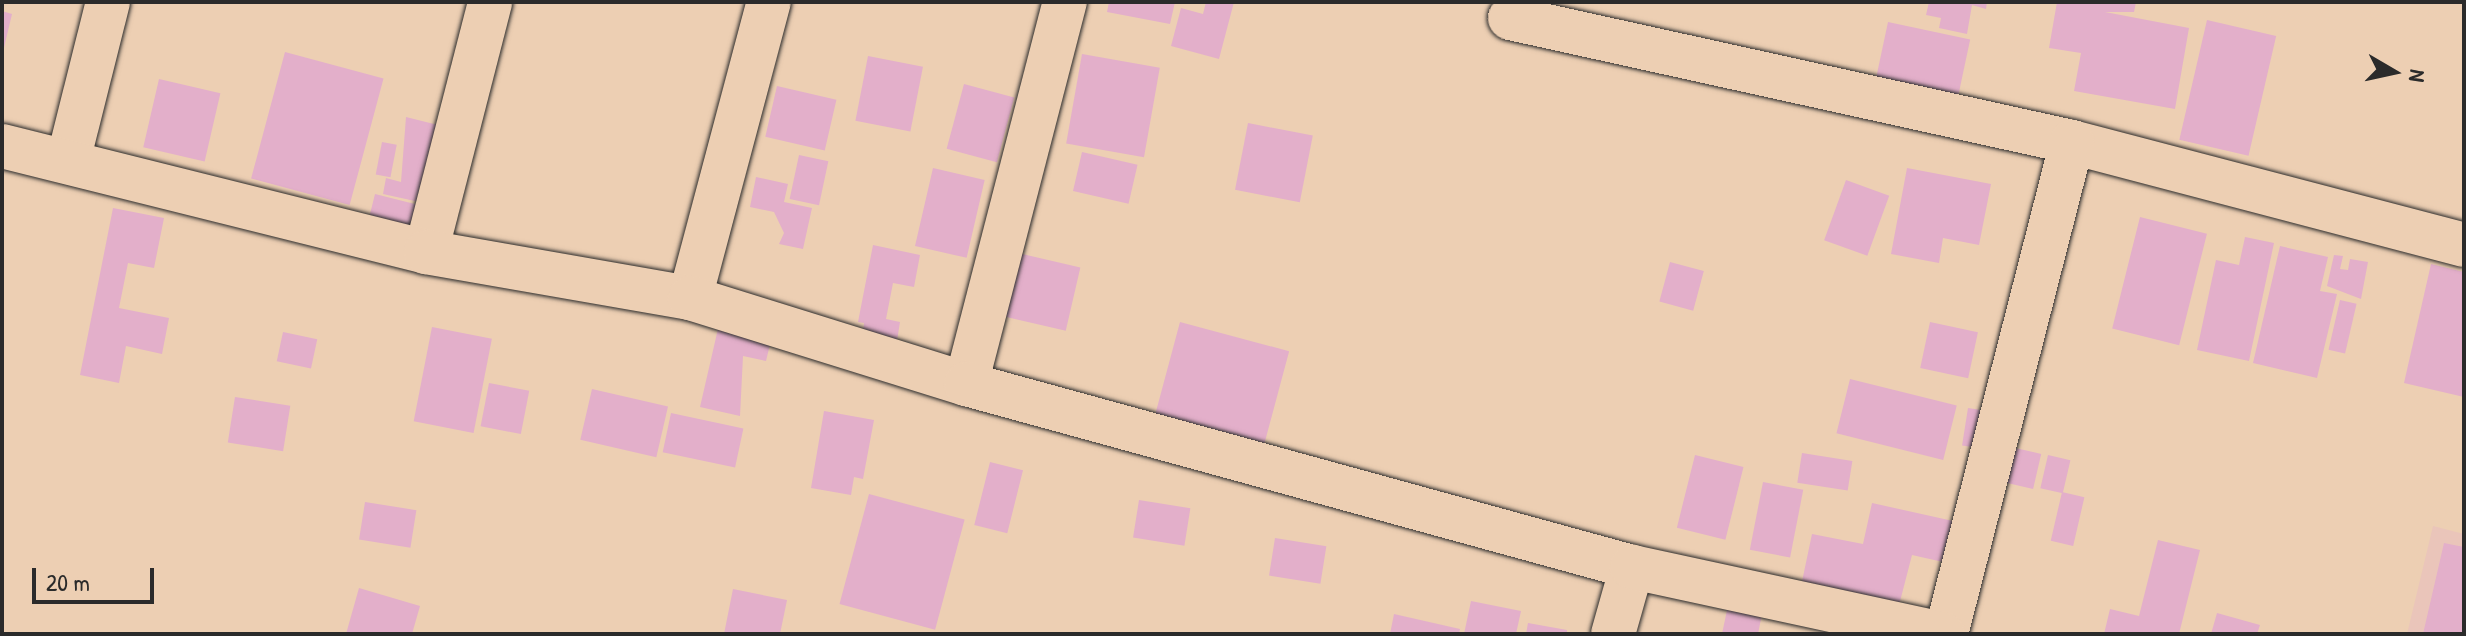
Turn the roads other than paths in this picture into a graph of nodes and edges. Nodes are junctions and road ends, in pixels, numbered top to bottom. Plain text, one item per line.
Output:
1 (108, 2) edge
2 (490, 2) edge
3 (769, 2) edge
4 (1065, 2) edge
5 (1510, 18) dead end
6 (2072, 142) junction
7 (2, 146) edge
8 (68, 161) junction
9 (2464, 245) edge
10 (426, 252) junction
11 (690, 298) junction
12 (966, 384) junction
13 (1632, 567) junction
14 (1613, 634) edge
15 (1944, 634) edge

1 - 8 street
2 - 10 street
3 - 11 street
4 - 12 street
5 - 6 street
6 - 9 street
6 - 15 street
7 - 8 street
8 - 10 street
10 - 11 street
11 - 12 street
12 - 13 street
13 - 14 street
13 - 15 street

